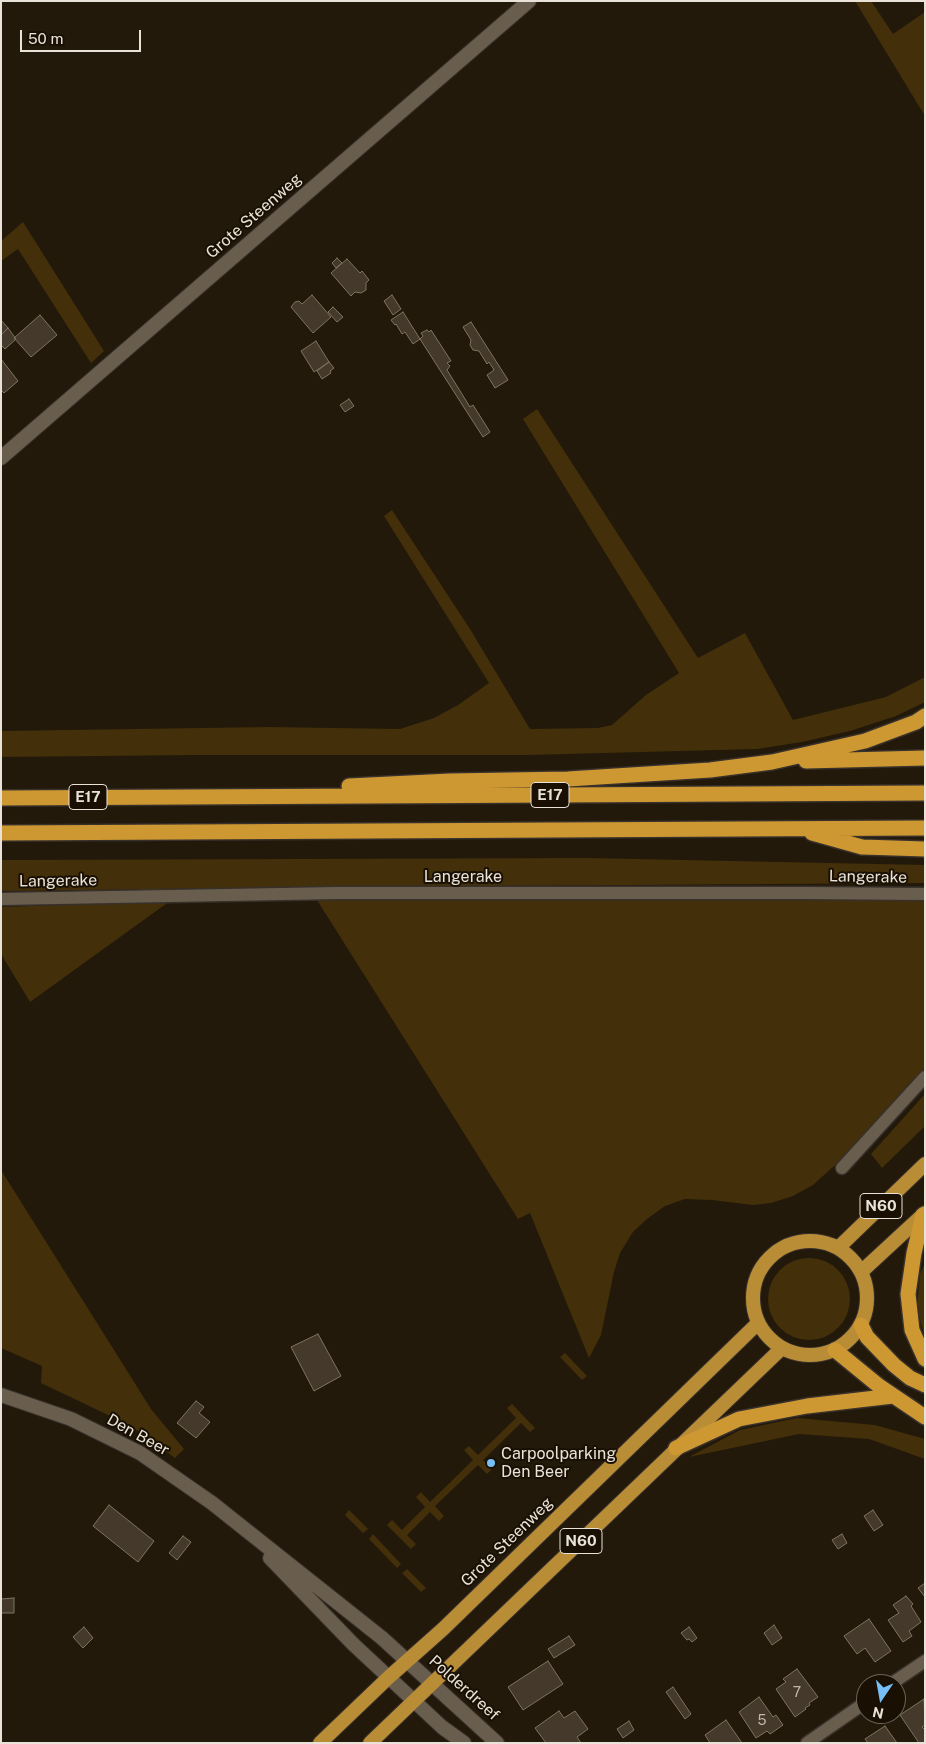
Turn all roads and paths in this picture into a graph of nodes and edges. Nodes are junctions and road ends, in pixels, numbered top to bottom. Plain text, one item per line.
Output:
1 (522, 4) edge
2 (1, 458) edge
3 (925, 716) edge
4 (925, 758) edge
5 (772, 762) junction
6 (925, 793) edge
7 (176, 796) junction
8 (1, 798) edge
9 (794, 828) junction
10 (925, 828) edge
11 (1, 833) edge
12 (925, 849) edge
13 (925, 894) edge
14 (1, 898) edge
15 (925, 1077) edge
16 (925, 1164) edge
17 (842, 1168) dead end
18 (924, 1214) edge
19 (838, 1248) junction
20 (861, 1272) junction
21 (758, 1323) junction
22 (861, 1325) junction
23 (782, 1348) junction
24 (835, 1350) junction
25 (925, 1359) edge
26 (925, 1385) edge
27 (1, 1395) edge
28 (893, 1396) junction
29 (925, 1417) edge
30 (676, 1448) junction
31 (244, 1530) junction
32 (407, 1661) junction
33 (925, 1661) edge
34 (906, 1674) edge
35 (389, 1677) junction
36 (432, 1684) junction
37 (414, 1701) junction
38 (856, 1709) edge
39 (320, 1743) edge
40 (370, 1743) edge
41 (464, 1743) edge
42 (497, 1743) edge
43 (807, 1743) edge

1 - 2 street, Grote Steenweg
3 - 5 highway
4 - 5 highway
5 - 7 highway
6 - 7 highway, E17
7 - 8 highway, E17
9 - 10 highway, E17
9 - 11 highway, E17
9 - 12 highway
13 - 14 street, Langerake
15 - 17 street
16 - 19 highway, N60
18 - 20 highway, N60
18 - 25 highway
19 - 20 highway
19 - 21 highway
20 - 22 highway
21 - 23 highway
21 - 32 highway, Grote Steenweg / N60
22 - 24 highway
22 - 26 highway
23 - 24 highway
23 - 30 highway, N60
24 - 28 highway
27 - 31 street, Den Beer
28 - 29 highway
28 - 30 highway
30 - 36 highway, N60
31 - 32 street, Den Beer
31 - 35 street, Den Beer
32 - 35 highway, Grote Steenweg / N60
32 - 36 street, Polderdreef
33 - 34 street
35 - 37 street
35 - 39 highway, Grote Steenweg / N60
36 - 37 highway, N60
36 - 42 street, Polderdreef
37 - 40 highway, N60
37 - 41 street
38 - 43 street

